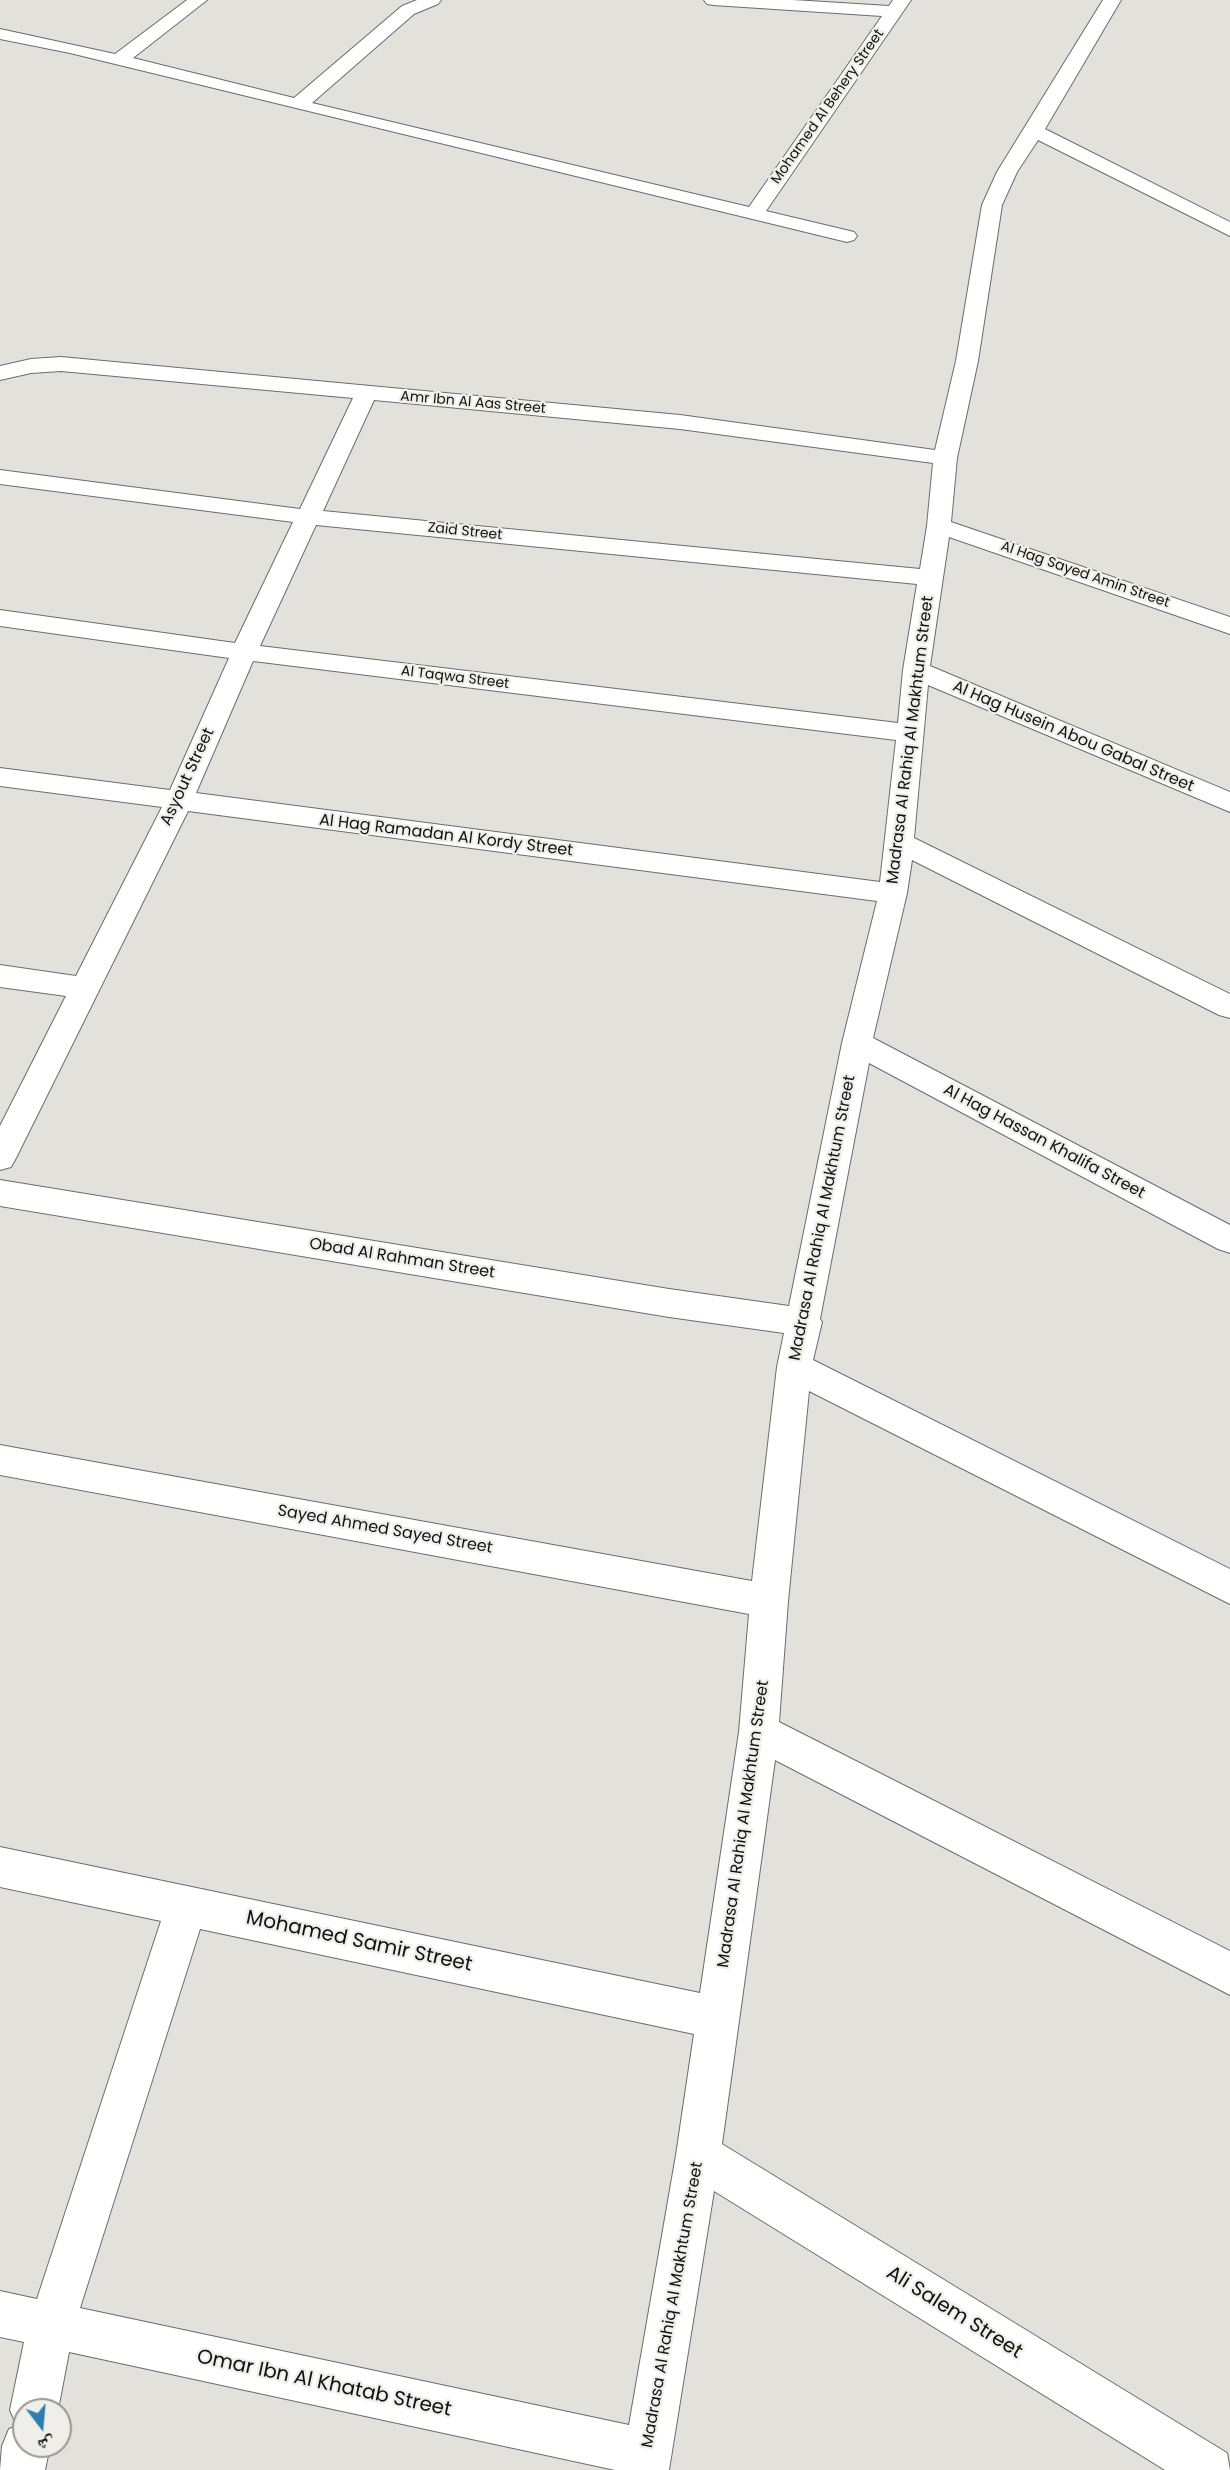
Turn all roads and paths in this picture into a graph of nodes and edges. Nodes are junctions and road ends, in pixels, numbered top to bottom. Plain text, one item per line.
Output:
1 (198, 0) edge
2 (432, 0) edge
3 (713, 0) edge
4 (1112, 0) edge
5 (898, 6) edge
6 (0, 34) edge
7 (118, 60) junction
8 (298, 105) junction
9 (1034, 131) junction
10 (753, 214) junction
11 (1230, 230) edge
12 (847, 236) dead end
13 (0, 373) edge
14 (367, 392) junction
15 (945, 458) junction
16 (0, 477) edge
17 (308, 517) junction
18 (939, 526) junction
19 (931, 578) junction
20 (0, 618) edge
21 (1230, 626) edge
22 (244, 652) junction
23 (916, 670) junction
24 (911, 733) junction
25 (0, 777) edge
26 (179, 801) junction
27 (1230, 803) edge
28 (900, 842) junction
29 (892, 893) junction
30 (0, 976) edge
31 (84, 988) junction
32 (1230, 1007) edge
33 (857, 1044) junction
34 (0, 1158) edge
35 (0, 1193) edge
36 (1230, 1240) edge
37 (805, 1322) junction
38 (794, 1366) junction
39 (0, 1460) edge
40 (1230, 1587) edge
41 (769, 1601) junction
42 (759, 1732) junction
43 (0, 1867) edge
44 (187, 1906) junction
45 (1230, 1974) edge
46 (718, 2018) junction
47 (698, 2156) junction
48 (0, 2314) edge
49 (51, 2326) junction
50 (36, 2398) edge
51 (646, 2461) edge
52 (1210, 2470) edge

1 - 7 street
2 - 8 street
3 - 5 street
4 - 9 street, Madrasa Al Rahiq Al Makhtum Street
5 - 10 street, Mohamed Al Behery Street
6 - 7 street
7 - 8 street
8 - 10 street
9 - 11 street
9 - 15 street, Madrasa Al Rahiq Al Makhtum Street
10 - 12 street
13 - 14 street, Amr Ibn Al Aas Street
14 - 15 street, Amr Ibn Al Aas Street
14 - 17 street, Asyout Street
15 - 18 street, Madrasa Al Rahiq Al Makhtum Street
16 - 17 street, Zaid Street
17 - 19 street, Zaid Street
17 - 22 street, Asyout Street
18 - 19 street, Madrasa Al Rahiq Al Makhtum Street
18 - 21 street, Al Hag Sayed Amin Street
19 - 23 street, Madrasa Al Rahiq Al Makhtum Street
20 - 22 street, Al Taqwa Street
22 - 24 street, Al Taqwa Street
22 - 26 street, Asyout Street
23 - 24 street, Madrasa Al Rahiq Al Makhtum Street
23 - 27 street, Al Hag Husein Abou Gabal Street
24 - 28 street, Madrasa Al Rahiq Al Makhtum Street
25 - 26 street, Al Hag Ramadan Al Kordy Street
26 - 29 street, Al Hag Ramadan Al Kordy Street
26 - 31 street, Asyout Street
28 - 29 street, Madrasa Al Rahiq Al Makhtum Street
28 - 32 street
29 - 33 street, Madrasa Al Rahiq Al Makhtum Street
30 - 31 street
31 - 34 street, Asyout Street
33 - 36 street, Al Hag Hassan Khalifa Street
33 - 37 street, Madrasa Al Rahiq Al Makhtum Street
35 - 37 street, Obad Al Rahman Street
37 - 38 street, Madrasa Al Rahiq Al Makhtum Street
38 - 40 street
38 - 41 street, Madrasa Al Rahiq Al Makhtum Street
39 - 41 street, Sayed Ahmed Sayed Street
41 - 42 street, Madrasa Al Rahiq Al Makhtum Street
42 - 45 street
42 - 46 street, Madrasa Al Rahiq Al Makhtum Street
43 - 44 street, Mohamed Samir Street
44 - 46 street, Mohamed Samir Street
44 - 49 street
46 - 47 street, Madrasa Al Rahiq Al Makhtum Street
47 - 51 street, Madrasa Al Rahiq Al Makhtum Street
47 - 52 street, Ali Salem Street
48 - 49 street, Omar Ibn Al Khatab Street
49 - 50 street
49 - 51 street, Omar Ibn Al Khatab Street

